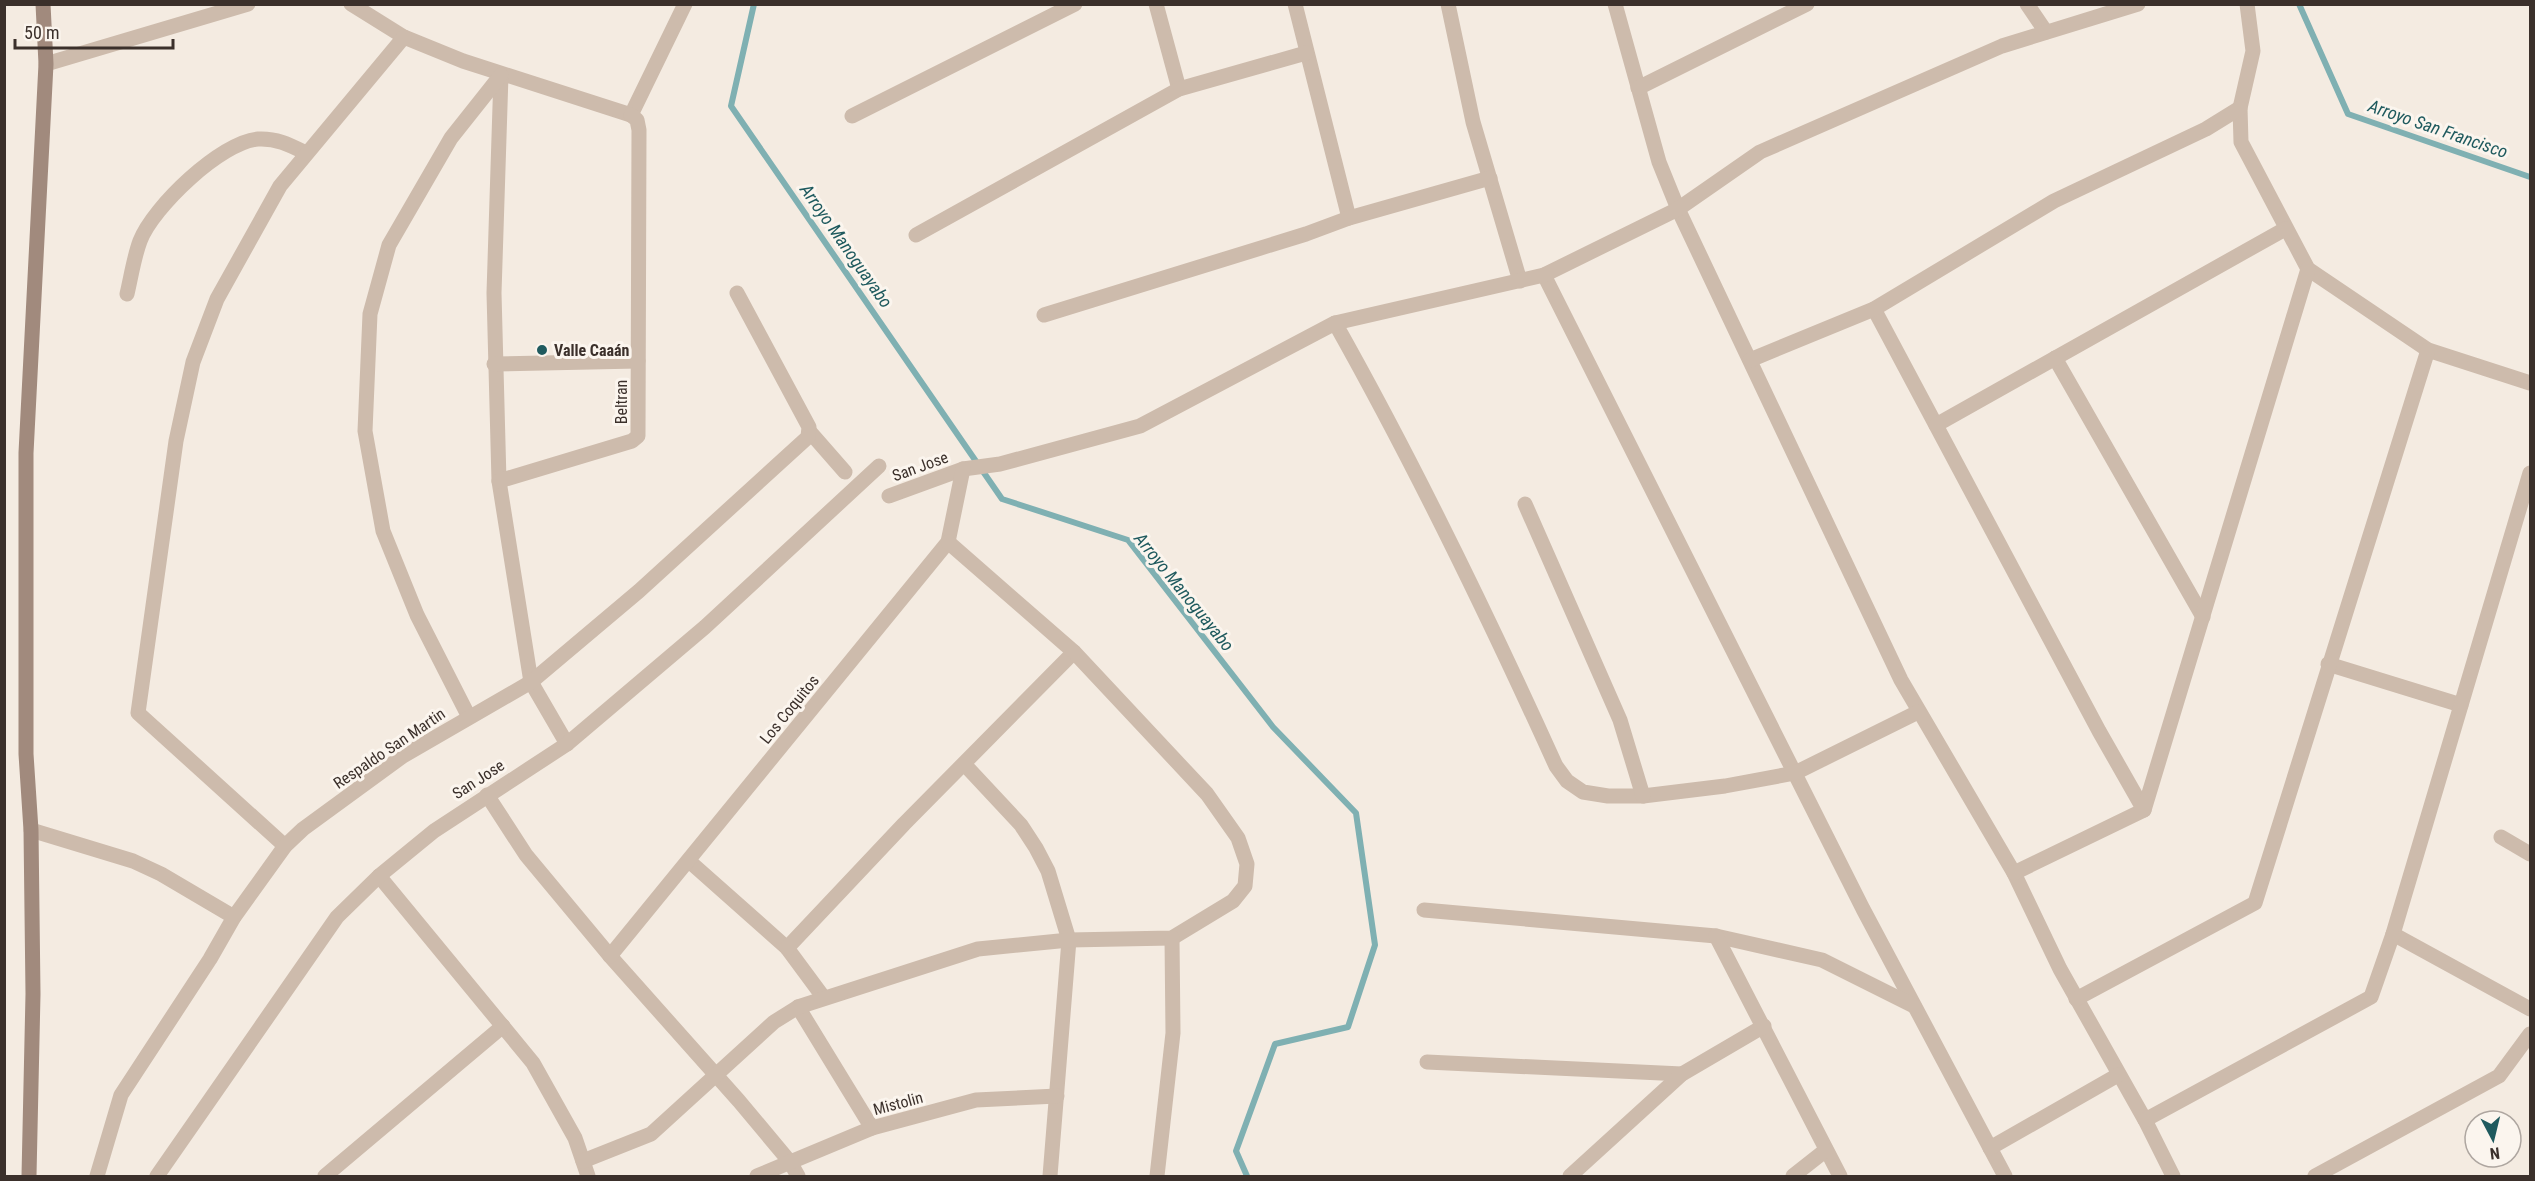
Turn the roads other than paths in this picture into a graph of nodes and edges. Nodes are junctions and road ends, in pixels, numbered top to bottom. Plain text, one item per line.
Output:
1 (44, 4) edge
2 (248, 4) edge
3 (351, 4) edge
4 (685, 4) edge
5 (1075, 4) edge
6 (1156, 4) edge
7 (1295, 4) edge
8 (1448, 4) edge
9 (1615, 4) edge
10 (1807, 4) edge
11 (2027, 4) edge
12 (2138, 4) edge
13 (2247, 4) edge
14 (2046, 32) junction
15 (404, 37) junction
16 (1306, 53) junction
17 (46, 64) junction
18 (501, 75) junction
19 (1638, 88) junction
20 (1179, 89) junction
21 (2240, 108) junction
22 (631, 116) junction
23 (852, 116) dead end
24 (306, 153) junction
25 (1490, 178) junction
26 (1678, 209) junction
27 (1349, 218) junction
28 (2285, 228) junction
29 (916, 235) dead end
30 (2308, 269) junction
31 (1544, 275) junction
32 (1520, 281) junction
33 (736, 293) dead end
34 (127, 294) dead end
35 (1874, 309) junction
36 (1044, 315) dead end
37 (1335, 323) junction
38 (2428, 350) junction
39 (2055, 358) junction
40 (1750, 360) junction
41 (638, 361) junction
42 (494, 364) junction
43 (2530, 383) edge
44 (1936, 425) junction
45 (809, 435) junction
46 (879, 466) dead end
47 (963, 469) junction
48 (845, 472) dead end
49 (2530, 473) edge
50 (500, 481) junction
51 (889, 496) dead end
52 (1525, 504) dead end
53 (948, 542) junction
54 (2203, 617) junction
55 (1074, 652) junction
56 (2328, 664) junction
57 (531, 682) junction
58 (2461, 705) junction
59 (1918, 712) junction
60 (469, 717) junction
61 (567, 744) junction
62 (965, 765) junction
63 (1795, 773) junction
64 (487, 795) junction
65 (1643, 796) junction
66 (2144, 810) junction
67 (31, 830) junction
68 (2501, 837) dead end
69 (285, 846) junction
70 (2530, 854) edge
71 (689, 861) junction
72 (2014, 873) junction
73 (379, 876) junction
74 (1424, 910) dead end
75 (234, 916) junction
76 (2393, 934) junction
77 (1716, 936) junction
78 (1172, 938) junction
79 (1069, 940) junction
80 (787, 948) junction
81 (610, 956) junction
82 (824, 998) junction
83 (2076, 999) junction
84 (1914, 1006) junction
85 (798, 1007) junction
86 (2530, 1009) edge
87 (504, 1026) junction
88 (1764, 1026) junction
89 (2530, 1034) edge
90 (1427, 1062) dead end
91 (1682, 1074) junction
92 (716, 1075) junction
93 (2118, 1075) junction
94 (1057, 1096) junction
95 (2145, 1120) junction
96 (872, 1128) junction
97 (1990, 1148) junction
98 (1826, 1150) junction
99 (583, 1161) junction
100 (790, 1162) junction
101 (29, 1176) edge
102 (97, 1176) edge
103 (157, 1176) edge
104 (325, 1176) edge
105 (588, 1176) edge
106 (757, 1176) edge
107 (798, 1176) edge
108 (1050, 1176) edge
109 (1157, 1176) edge
110 (1570, 1176) edge
111 (1792, 1176) edge
112 (1840, 1176) edge
113 (2005, 1176) edge
114 (2173, 1176) edge
115 (2315, 1176) edge

1 - 17 street
2 - 17 street
3 - 15 street
4 - 22 street
5 - 23 street
6 - 20 street
7 - 16 street
8 - 25 street
9 - 19 street
10 - 19 street
11 - 14 street
12 - 14 street, San Jose
13 - 21 street
14 - 26 street, San Jose
15 - 18 street
15 - 24 street
16 - 20 street
16 - 27 street
17 - 67 street
18 - 22 street
18 - 42 street
18 - 60 street
19 - 26 street
20 - 29 street
21 - 28 street
21 - 35 street
22 - 41 street, Beltran
24 - 34 street
24 - 69 street
25 - 27 street
25 - 32 street
26 - 31 street, San Jose
26 - 40 street
27 - 36 street
28 - 30 street
28 - 39 street
30 - 38 street
30 - 54 street
31 - 32 street, San Jose
31 - 63 street
32 - 37 street, San Jose
33 - 45 street
35 - 40 street
35 - 44 street
37 - 47 street, San Jose
37 - 65 street
38 - 43 street
38 - 56 street
39 - 44 street
39 - 54 street
40 - 59 street
41 - 42 street
41 - 50 street, Beltran
42 - 50 street
44 - 66 street
45 - 48 street
45 - 57 street, Respaldo San Martin
46 - 61 street, San Jose
47 - 51 street, San Jose
47 - 53 street, Los Coquitos
49 - 58 street
50 - 57 street
52 - 65 street
53 - 55 street
53 - 71 street, Los Coquitos
54 - 66 street
55 - 62 street
55 - 78 street
56 - 58 street
56 - 83 street
57 - 60 street, Respaldo San Martin
57 - 61 street
58 - 76 street
59 - 63 street
59 - 72 street
60 - 69 street, Respaldo San Martin
61 - 64 street, San Jose
62 - 79 street
62 - 80 street
63 - 65 street
63 - 84 street
64 - 73 street, San Jose
64 - 81 street
66 - 72 street
67 - 75 street
67 - 101 street
68 - 70 street
69 - 75 street, Respaldo San Martin
71 - 80 street
71 - 81 street, Los Coquitos
72 - 83 street
73 - 87 street
73 - 103 street, San Jose
74 - 77 street
75 - 102 street, Respaldo San Martin
76 - 86 street
76 - 95 street
77 - 84 street
77 - 88 street
78 - 79 street
78 - 109 street
79 - 82 street
79 - 94 street
80 - 82 street
81 - 92 street
82 - 85 street
83 - 93 street
84 - 97 street
85 - 92 street
85 - 96 street
87 - 99 street
87 - 104 street
88 - 91 street
88 - 98 street
89 - 115 street
90 - 91 street
91 - 110 street
92 - 99 street
92 - 100 street
93 - 95 street
93 - 97 street
94 - 96 street, Mistolin
94 - 108 street
95 - 114 street
96 - 100 street, Mistolin
97 - 113 street
98 - 111 street
98 - 112 street
99 - 105 street
100 - 106 street, Mistolin
100 - 107 street

